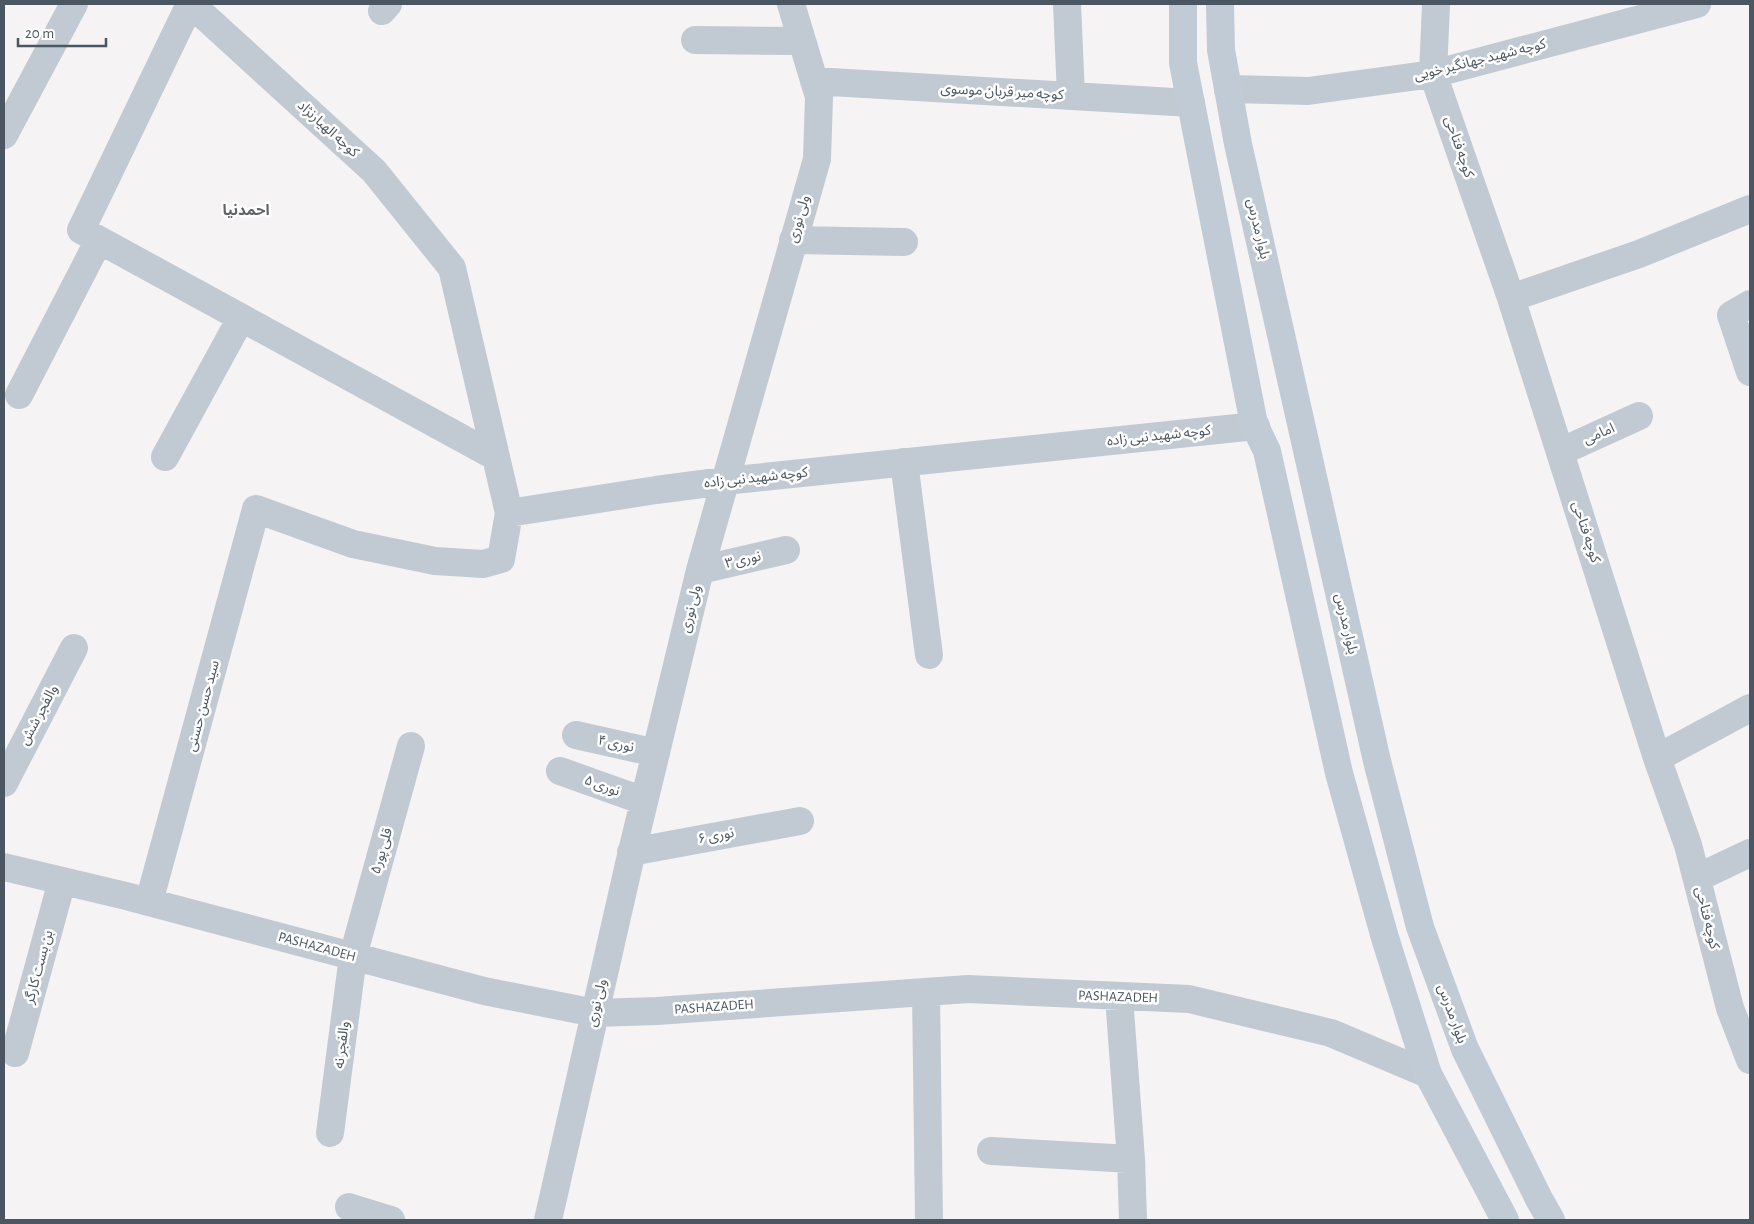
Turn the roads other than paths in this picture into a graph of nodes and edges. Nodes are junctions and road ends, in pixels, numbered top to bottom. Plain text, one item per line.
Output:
1 (74, 4) edge
2 (190, 4) edge
3 (791, 4) edge
4 (1067, 4) edge
5 (1183, 4) edge
6 (1220, 4) edge
7 (1436, 4) edge
8 (1697, 4) edge
9 (696, 40) dead end
10 (802, 41) junction
11 (1433, 74) junction
12 (814, 81) junction
13 (1228, 89) junction
14 (1071, 96) junction
15 (1190, 103) junction
16 (4, 136) edge
17 (1750, 209) edge
18 (100, 240) junction
19 (793, 240) junction
20 (904, 242) dead end
21 (1511, 298) junction
22 (1740, 309) edge
23 (241, 318) junction
24 (1750, 372) edge
25 (19, 394) dead end
26 (1639, 416) dead end
27 (1256, 426) junction
28 (1560, 452) junction
29 (165, 457) dead end
30 (496, 457) junction
31 (904, 462) junction
32 (725, 481) junction
33 (509, 513) junction
34 (786, 550) dead end
35 (700, 570) junction
36 (74, 648) dead end
37 (929, 655) dead end
38 (1750, 708) edge
39 (576, 735) dead end
40 (412, 746) dead end
41 (656, 753) junction
42 (1657, 758) junction
43 (560, 771) dead end
44 (4, 782) edge
45 (644, 802) junction
46 (800, 820) dead end
47 (632, 852) junction
48 (1750, 853) edge
49 (4, 867) edge
50 (1697, 878) junction
51 (62, 881) junction
52 (149, 902) junction
53 (353, 956) junction
54 (926, 992) junction
55 (1119, 997) junction
56 (1740, 1003) edge
57 (595, 1013) junction
58 (15, 1052) dead end
59 (1750, 1060) edge
60 (1428, 1074) junction
61 (330, 1133) dead end
62 (991, 1151) dead end
63 (1131, 1159) junction
64 (349, 1207) dead end
65 (391, 1220) edge
66 (548, 1220) edge
67 (929, 1220) edge
68 (1133, 1220) edge
69 (1505, 1220) edge
70 (1551, 1220) edge

1 - 16 street
2 - 18 street
2 - 30 street, کوچه الهیارنژاد
3 - 10 street, ولی نوری
4 - 14 street
5 - 15 main road
6 - 13 main road, بلوار مدرس
7 - 11 street, کوچه فتاحی
8 - 11 street, کوچه شهید جهانگیر خویی
9 - 10 street
10 - 12 street, ولی نوری
11 - 13 street, کوچه شهید جهانگیر خویی
11 - 21 street, کوچه فتاحی
12 - 14 street, کوچه میر قربان موسوی
12 - 19 street, ولی نوری
13 - 70 main road, بلوار مدرس
14 - 15 street, کوچه میر قربان موسوی
15 - 27 main road
17 - 21 street
18 - 23 street
18 - 25 street
19 - 20 street
19 - 32 street, ولی نوری
21 - 28 street, کوچه فتاحی
22 - 24 street
23 - 29 street
23 - 30 street
26 - 28 street, امامی
27 - 31 street, کوچه شهید نبی زاده
27 - 60 main road
28 - 42 street, کوچه فتاحی
30 - 33 street
31 - 32 street, کوچه شهید نبی زاده
31 - 37 street
32 - 33 street, کوچه شهید نبی زاده
32 - 35 street, ولی نوری
33 - 52 street, سید حسن حسنی
34 - 35 street, نوری ۳
35 - 41 street, ولی نوری
36 - 44 street, والفجر شش
38 - 42 street
39 - 41 street, نوری ۴
40 - 53 street, قلی پور۵
41 - 45 street, ولی نوری
42 - 50 street, کوچه فتاحی
43 - 45 street, نوری ۵
45 - 47 street, ولی نوری
46 - 47 street, نوری ۶
47 - 57 street, ولی نوری
48 - 50 street
49 - 51 street, PASHAZADEH
50 - 56 street, کوچه فتاحی
51 - 52 street, PASHAZADEH
51 - 58 street, بن بست کارگر
52 - 53 street, PASHAZADEH
53 - 57 street, PASHAZADEH
53 - 61 street, والفجر نه
54 - 55 street, PASHAZADEH
54 - 57 street, PASHAZADEH
54 - 67 street
55 - 60 street, PASHAZADEH
55 - 63 street
56 - 59 street, کوچه فتاحی
57 - 66 street, ولی نوری
60 - 69 main road
62 - 63 street
63 - 68 street
64 - 65 street

